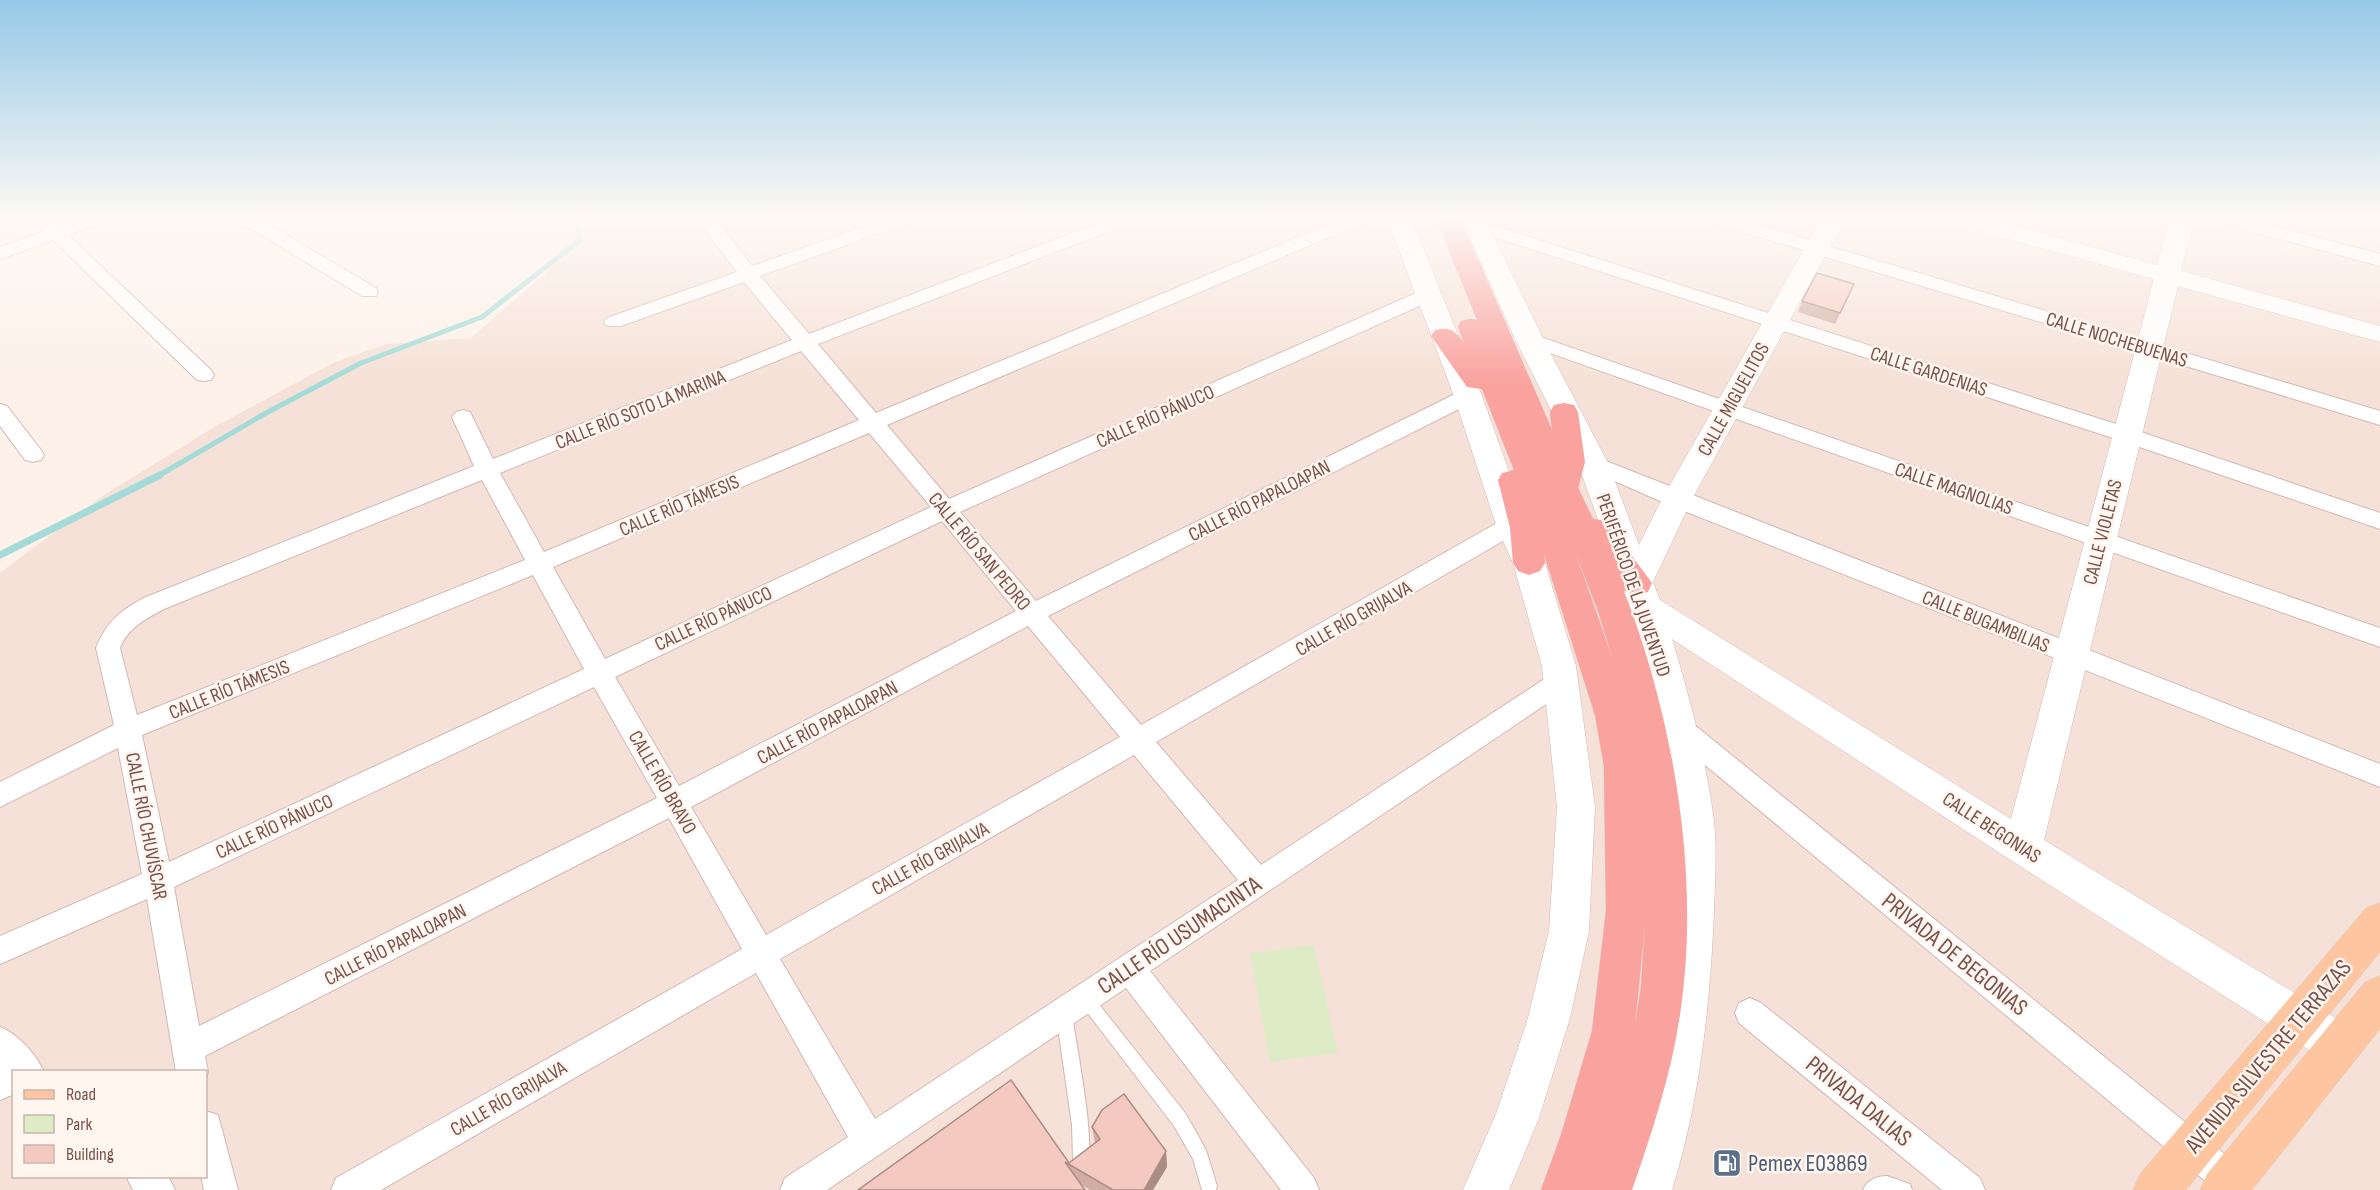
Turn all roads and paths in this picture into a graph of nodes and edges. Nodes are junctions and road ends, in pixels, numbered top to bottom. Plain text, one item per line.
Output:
1 (97, 274) edge
2 (338, 274) edge
3 (748, 274) joint
4 (982, 274) edge
5 (1228, 274) edge
6 (1422, 274) edge
7 (1449, 274) edge
8 (1484, 274) edge
9 (1494, 274) edge
10 (1629, 274) edge
11 (1803, 274) edge
12 (1904, 274) edge
13 (2155, 274) edge
14 (2168, 274) edge
15 (2167, 277) junction
16 (369, 292) dead end
17 (1430, 294) junction
18 (614, 322) dead end
19 (1776, 322) junction
20 (2380, 334) edge
21 (1445, 336) junction
22 (1528, 339) junction
23 (805, 342) junction
24 (2148, 349) junction
25 (204, 375) dead end
26 (1468, 396) junction
27 (1727, 409) junction
28 (0, 411) edge
29 (1564, 412) junction
30 (463, 417) dead end
31 (2380, 418) edge
32 (1507, 419) junction
33 (873, 424) junction
34 (2127, 435) junction
35 (33, 455) dead end
36 (1593, 463) junction
37 (487, 470) junction
38 (1569, 497) junction
39 (1677, 499) junction
40 (945, 510) junction
41 (2380, 521) edge
42 (1512, 525) junction
43 (2100, 540) junction
44 (540, 563) junction
45 (1529, 563) junction
46 (1641, 595) junction
47 (155, 603) joint
48 (1032, 613) junction
49 (2380, 638) edge
50 (2071, 655) junction
51 (599, 672) junction
52 (1561, 681) junction
53 (1678, 727) junction
54 (128, 730) junction
55 (1139, 741) junction
56 (2380, 776) edge
57 (0, 795) edge
58 (675, 802) junction
59 (2023, 847) junction
60 (158, 881) junction
61 (1257, 882) junction
62 (2380, 921) edge
63 (0, 950) edge
64 (762, 952) junction
65 (1129, 968) junction
66 (2380, 996) edge
67 (1074, 1005) junction
68 (1750, 1013) dead end
69 (2299, 1020) junction
70 (0, 1042) edge
71 (2340, 1045) junction
72 (189, 1060) edge
73 (14, 1070) edge
74 (207, 1131) edge
75 (870, 1143) junction
76 (2192, 1147) junction
77 (1081, 1160) edge
78 (145, 1178) edge
79 (1209, 1186) dead end
80 (2233, 1187) edge
81 (158, 1190) edge
82 (221, 1190) edge
83 (348, 1190) edge
84 (797, 1190) edge
85 (1302, 1190) edge
86 (1486, 1190) edge
87 (1564, 1190) edge
88 (1609, 1190) edge
89 (1649, 1190) edge
90 (1871, 1190) edge
91 (1904, 1190) edge
92 (1968, 1190) edge
93 (2156, 1190) edge

1 - 25 street
2 - 16 street
3 - 18 street
3 - 23 street, CALLE RÍO SAN PEDRO
4 - 23 street, CALLE RÍO SOTO LA MARINA
5 - 33 street, CALLE RÍO TÁMESIS
6 - 17 street
7 - 32 highway
8 - 38 highway, PERIFÉRICO DE LA JUVENTUD
9 - 22 street, PERIFÉRICO DE LA JUVENTUD
10 - 19 street, CALLE GARDENIAS
11 - 19 street, CALLE MIGUELITOS
12 - 24 street, CALLE NOCHEBUENAS
13 - 15 street
14 - 15 street, CALLE VIOLETAS
15 - 20 street
15 - 24 street, CALLE VIOLETAS
17 - 21 street
17 - 40 street, CALLE RÍO PÁNUCO
19 - 27 street, CALLE MIGUELITOS
19 - 34 street, CALLE GARDENIAS
21 - 26 street
21 - 32 highway
22 - 27 street, CALLE MAGNOLIAS
22 - 29 street, PERIFÉRICO DE LA JUVENTUD
23 - 33 street, CALLE RÍO SAN PEDRO
23 - 37 street, CALLE RÍO SOTO LA MARINA
24 - 31 street, CALLE NOCHEBUENAS
24 - 34 street, CALLE VIOLETAS
26 - 42 street
26 - 48 street, CALLE RÍO PAPALOAPAN
27 - 39 street, CALLE MIGUELITOS
27 - 43 street, CALLE MAGNOLIAS
28 - 35 street
29 - 36 street, PERIFÉRICO DE LA JUVENTUD
29 - 38 highway
30 - 37 street, CALLE RÍO BRAVO
32 - 45 highway
32 - 87 highway
33 - 40 street, CALLE RÍO SAN PEDRO
33 - 44 street, CALLE RÍO TÁMESIS
34 - 41 street, CALLE GARDENIAS
34 - 43 street, CALLE VIOLETAS
36 - 39 street, CALLE BUGAMBILIAS
36 - 46 street, PERIFÉRICO DE LA JUVENTUD
37 - 44 street, CALLE RÍO BRAVO
37 - 47 street, CALLE RÍO SOTO LA MARINA
38 - 46 highway
38 - 88 highway, PERIFÉRICO DE LA JUVENTUD
39 - 46 street, CALLE MIGUELITOS
39 - 50 street, CALLE BUGAMBILIAS
40 - 48 street, CALLE RÍO SAN PEDRO
40 - 51 street, CALLE RÍO PÁNUCO
42 - 45 street
42 - 55 street, CALLE RÍO GRIJALVA
43 - 49 street, CALLE MAGNOLIAS
43 - 50 street, CALLE VIOLETAS
44 - 51 street, CALLE RÍO BRAVO
44 - 54 street, CALLE RÍO TÁMESIS
45 - 52 street
46 - 53 street, PERIFÉRICO DE LA JUVENTUD
46 - 59 street, CALLE BEGONIAS
47 - 54 street, CALLE RÍO CHUVÍSCAR
48 - 55 street, CALLE RÍO SAN PEDRO
48 - 58 street, CALLE RÍO PAPALOAPAN
50 - 56 street, CALLE BUGAMBILIAS
50 - 59 street, CALLE VIOLETAS
51 - 58 street, CALLE RÍO BRAVO
51 - 60 street, CALLE RÍO PÁNUCO
52 - 61 street, CALLE RÍO USUMACINTA
52 - 86 street
53 - 76 street, PRIVADA DE BEGONIAS
53 - 89 street, PERIFÉRICO DE LA JUVENTUD
54 - 57 street, CALLE RÍO TÁMESIS
54 - 60 street, CALLE RÍO CHUVÍSCAR
55 - 61 street, CALLE RÍO SAN PEDRO
55 - 64 street, CALLE RÍO GRIJALVA
58 - 64 street, CALLE RÍO BRAVO
58 - 72 street, CALLE RÍO PAPALOAPAN
59 - 69 street, CALLE BEGONIAS
60 - 63 street, CALLE RÍO PÁNUCO
60 - 72 street, CALLE RÍO CHUVÍSCAR
61 - 65 street, CALLE RÍO USUMACINTA
62 - 69 main road, AVENIDA SILVESTRE TERRAZAS
64 - 75 street, CALLE RÍO BRAVO
64 - 83 street, CALLE RÍO GRIJALVA
65 - 67 street, CALLE RÍO USUMACINTA
65 - 85 street
66 - 71 main road
67 - 75 street, CALLE RÍO USUMACINTA
67 - 77 lane
67 - 79 lane
68 - 92 street, PRIVADA DALIAS
69 - 71 street, CALLE BEGONIAS
69 - 76 main road, AVENIDA SILVESTRE TERRAZAS
70 - 73 street
71 - 80 main road
74 - 82 street
75 - 84 street, CALLE RÍO USUMACINTA
76 - 80 street, PRIVADA DE BEGONIAS
76 - 93 main road, AVENIDA SILVESTRE TERRAZAS
78 - 81 street
90 - 91 lane

